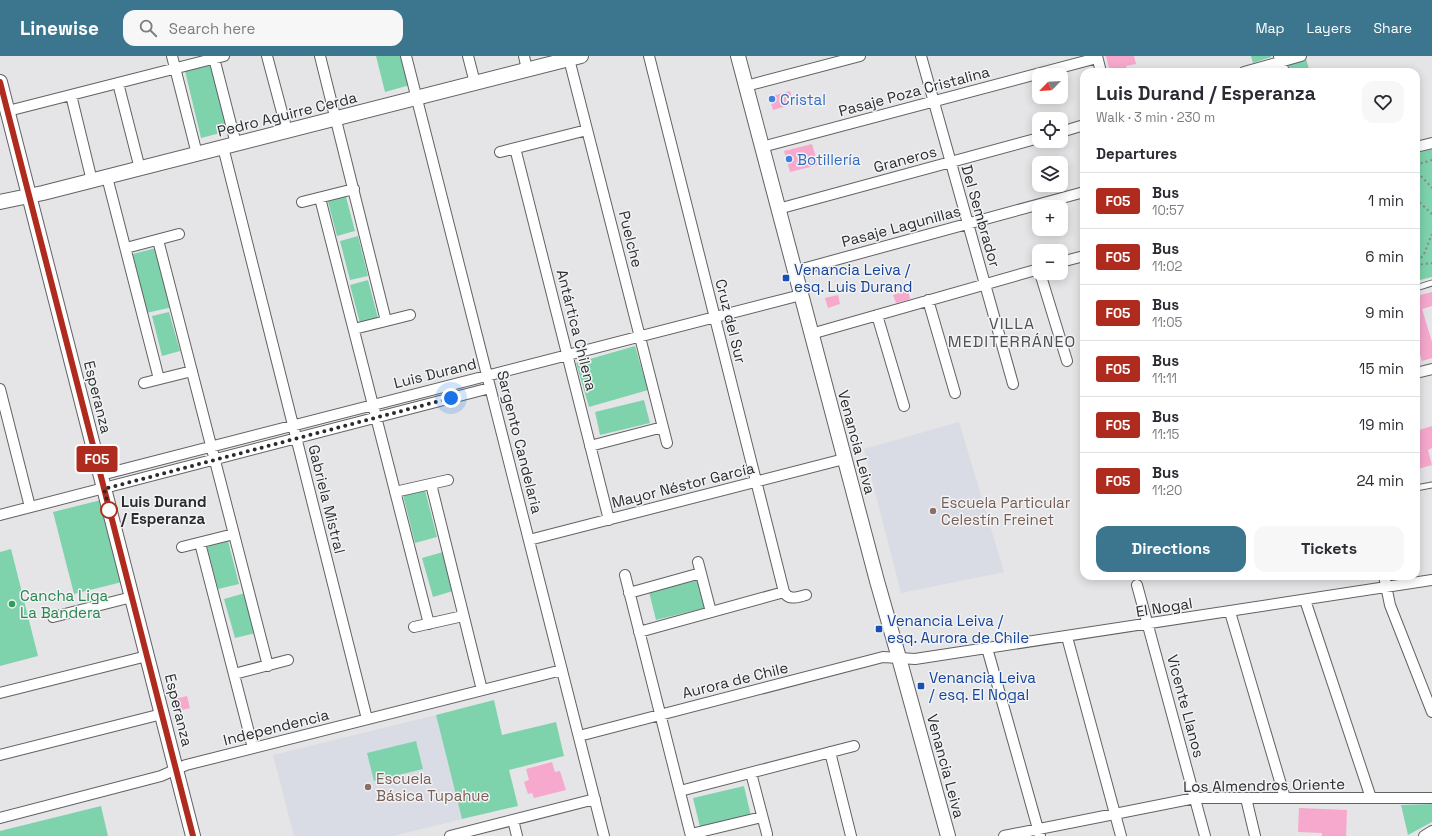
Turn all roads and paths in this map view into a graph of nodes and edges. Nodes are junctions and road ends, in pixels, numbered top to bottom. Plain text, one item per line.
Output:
1 (172, 56) edge
2 (267, 56) edge
3 (320, 56) edge
4 (406, 56) edge
5 (468, 56) edge
6 (524, 56) edge
7 (649, 56) edge
8 (738, 56) edge
9 (860, 56) edge
10 (921, 56) edge
11 (1301, 56) edge
12 (219, 57) edge
13 (1097, 57) edge
14 (568, 58) edge
15 (1280, 59) edge
16 (176, 68) junction
17 (1100, 68) edge
18 (1255, 68) edge
19 (527, 70) junction
20 (0, 82) edge
21 (118, 83) junction
22 (475, 83) junction
23 (746, 86) junction
24 (71, 95) junction
25 (417, 98) junction
26 (934, 102) junction
27 (8, 111) junction
28 (336, 118) junction
29 (1080, 126) edge
30 (587, 130) junction
31 (1068, 130) edge
32 (287, 131) junction
33 (1032, 140) edge
34 (1432, 143) edge
35 (229, 146) junction
36 (762, 147) junction
37 (1420, 147) edge
38 (515, 148) junction
39 (500, 152) dead end
40 (197, 154) junction
41 (1432, 160) edge
42 (950, 162) junction
43 (1420, 164) edge
44 (140, 169) junction
45 (1420, 176) edge
46 (107, 177) junction
47 (92, 181) junction
48 (1432, 188) edge
49 (354, 189) junction
50 (1080, 193) edge
51 (30, 197) junction
52 (320, 198) junction
53 (0, 202) edge
54 (302, 202) dead end
55 (1420, 203) edge
56 (778, 209) junction
57 (1432, 214) edge
58 (967, 224) junction
59 (179, 234) dead end
60 (1432, 234) edge
61 (158, 240) junction
62 (126, 248) junction
63 (1080, 257) edge
64 (1420, 258) edge
65 (1068, 260) edge
66 (1432, 263) edge
67 (1420, 264) edge
68 (795, 271) junction
69 (1032, 271) edge
70 (1042, 280) edge
71 (1432, 283) edge
72 (985, 284) junction
73 (1420, 287) edge
74 (801, 295) junction
75 (928, 300) junction
76 (410, 315) dead end
77 (877, 315) junction
78 (714, 317) junction
79 (386, 321) junction
80 (354, 329) junction
81 (811, 334) junction
82 (640, 336) junction
83 (567, 354) junction
84 (1067, 361) dead end
85 (1432, 369) edge
86 (192, 371) junction
87 (1420, 371) edge
88 (487, 375) junction
89 (160, 379) junction
90 (144, 383) dead end
91 (1013, 384) dead end
92 (490, 388) junction
93 (0, 389) edge
94 (955, 393) dead end
95 (373, 404) junction
96 (904, 406) dead end
97 (377, 418) junction
98 (293, 425) junction
99 (663, 427) junction
100 (296, 439) junction
101 (667, 443) dead end
102 (212, 446) junction
103 (590, 446) junction
104 (844, 459) junction
105 (215, 460) junction
106 (448, 480) dead end
107 (102, 482) junction
108 (756, 482) junction
109 (432, 484) junction
110 (1432, 485) edge
111 (1420, 487) edge
112 (395, 492) junction
113 (30, 507) junction
114 (0, 515) edge
115 (609, 520) junction
116 (234, 534) junction
117 (529, 540) junction
118 (200, 543) junction
119 (182, 547) dead end
120 (698, 562) dead end
121 (701, 573) junction
122 (625, 575) dead end
123 (1385, 580) edge
124 (1432, 580) edge
125 (1137, 585) dead end
126 (1386, 588) junction
127 (784, 592) junction
128 (629, 593) junction
129 (806, 595) dead end
130 (132, 597) junction
131 (1305, 600) junction
132 (710, 612) junction
133 (1230, 612) junction
134 (464, 616) junction
135 (53, 617) dead end
136 (429, 624) junction
137 (1148, 625) junction
138 (414, 627) dead end
139 (639, 632) junction
140 (1067, 637) junction
141 (987, 648) junction
142 (147, 656) junction
143 (899, 658) junction
144 (288, 660) dead end
145 (268, 666) junction
146 (562, 670) junction
147 (234, 674) junction
148 (482, 690) junction
149 (0, 693) edge
150 (1432, 712) edge
151 (162, 714) junction
152 (660, 714) junction
153 (367, 719) junction
154 (579, 736) junction
155 (854, 746) dead end
156 (254, 748) junction
157 (830, 752) junction
158 (0, 755) edge
159 (176, 769) junction
160 (751, 773) junction
161 (680, 791) junction
162 (1195, 798) junction
163 (1246, 798) junction
164 (1285, 798) junction
165 (1371, 798) junction
166 (1432, 798) edge
167 (595, 799) junction
168 (1115, 814) junction
169 (762, 816) junction
170 (0, 818) edge
171 (513, 820) junction
172 (1039, 832) edge
173 (1432, 832) edge
174 (766, 834) dead end
175 (691, 835) edge
176 (193, 836) edge
177 (450, 836) edge
178 (517, 836) edge
179 (604, 836) edge
180 (851, 836) edge
181 (948, 836) edge
182 (1004, 836) edge
183 (1121, 836) edge
184 (1205, 836) edge
185 (1255, 836) edge
186 (1424, 836) edge

1 - 16 street
2 - 32 street
3 - 28 street
4 - 25 street, Sargento Candelaria
5 - 22 street
6 - 19 street
7 - 78 street, Cruz del Sur
8 - 23 street, Venancia Leiva
9 - 23 street
10 - 26 street, Del Sembrador
11 - 15 street
12 - 16 street
12 - 35 street, Gabriela Mistral
13 - 17 street
13 - 26 street, Pasaje Poza Cristalina
14 - 19 street, Pedro Aguirre Cerda
14 - 30 street, Puelche
15 - 18 street
16 - 21 street
16 - 40 street
19 - 22 street, Pedro Aguirre Cerda
20 - 27 street, Esperanza
21 - 24 street
21 - 44 street
22 - 25 street, Pedro Aguirre Cerda
23 - 36 street, Venancia Leiva
24 - 27 street
24 - 47 street
25 - 28 street, Pedro Aguirre Cerda
25 - 88 street, Sargento Candelaria
26 - 36 street, Pasaje Poza Cristalina
26 - 42 street, Del Sembrador
27 - 51 street, Esperanza
28 - 32 street, Pedro Aguirre Cerda
28 - 49 street
29 - 31 street
30 - 38 street
30 - 82 street, Puelche
32 - 35 street, Pedro Aguirre Cerda
33 - 42 street, Graneros
34 - 37 street
35 - 40 street, Pedro Aguirre Cerda
35 - 98 street, Gabriela Mistral
36 - 56 street, Venancia Leiva
38 - 39 street
38 - 83 street, Antártica Chilena
40 - 44 street, Pedro Aguirre Cerda
41 - 43 path
42 - 56 street, Graneros
42 - 58 street, Del Sembrador
44 - 46 street, Pedro Aguirre Cerda
45 - 48 path
46 - 47 street, Pedro Aguirre Cerda
46 - 62 street
47 - 51 street, Pedro Aguirre Cerda
49 - 52 street
49 - 79 street
50 - 58 street, Pasaje Lagunillas
51 - 53 street, Pedro Aguirre Cerda
51 - 107 street, Esperanza
52 - 54 street
52 - 80 street
55 - 57 path
56 - 68 street, Venancia Leiva
58 - 68 street, Pasaje Lagunillas
58 - 72 street, Del Sembrador
59 - 61 street
60 - 64 path
61 - 62 street
61 - 86 street
62 - 89 street
63 - 65 street
66 - 67 path
68 - 74 street, Venancia Leiva
69 - 72 street
70 - 84 street
71 - 73 lane
72 - 75 street
72 - 91 street, Del Sembrador
74 - 78 street, Luis Durand
74 - 81 street, Venancia Leiva
75 - 77 street
75 - 94 street
76 - 79 street
77 - 81 street
77 - 96 street
78 - 82 street, Luis Durand
78 - 108 street, Cruz del Sur
79 - 80 street
80 - 95 street
81 - 104 street, Venancia Leiva
82 - 83 street, Luis Durand
82 - 99 street, Puelche
83 - 88 street, Luis Durand
83 - 103 street, Antártica Chilena
85 - 87 street
86 - 89 street
86 - 102 street
88 - 92 street, Sargento Candelaria
88 - 95 street, Luis Durand
89 - 90 street
92 - 97 street, Luis Durand
92 - 117 street, Sargento Candelaria
93 - 113 street
95 - 97 street
95 - 98 street, Luis Durand
97 - 100 street, Luis Durand
97 - 112 street
98 - 100 street, Gabriela Mistral
98 - 102 street, Luis Durand
99 - 101 street, Puelche
99 - 103 street
100 - 105 street, Luis Durand
100 - 153 street, Gabriela Mistral
102 - 105 street
102 - 107 street, Luis Durand
103 - 115 street, Antártica Chilena
104 - 108 street, Mayor Néstor García
104 - 143 street, Venancia Leiva
105 - 107 street, Luis Durand
105 - 116 street
106 - 109 street
107 - 113 street
107 - 130 street, Esperanza
108 - 115 street, Mayor Néstor García
108 - 127 street, Cruz del Sur
109 - 112 street
109 - 134 street
110 - 111 lane
112 - 136 street
113 - 114 street
115 - 117 street, Mayor Néstor García
116 - 118 street
116 - 145 street
117 - 146 street, Sargento Candelaria
118 - 119 street
118 - 147 street
120 - 121 street
121 - 128 street
121 - 132 street
122 - 128 street
123 - 126 street
124 - 126 street, El Nogal
125 - 137 street, Vicente Llanos
126 - 131 street, El Nogal
126 - 150 street
127 - 129 street
127 - 132 street
128 - 139 street
130 - 135 street
130 - 142 street, Esperanza
131 - 133 street, El Nogal
131 - 165 street
132 - 139 street
133 - 137 street, El Nogal
133 - 164 street
134 - 136 street
134 - 148 street
136 - 138 street
137 - 140 street, El Nogal
137 - 162 street, Vicente Llanos
139 - 152 street
140 - 141 street, El Nogal
140 - 168 street
141 - 143 street, El Nogal
141 - 172 street
142 - 149 street
142 - 151 street, Esperanza
143 - 152 street, Aurora de Chile
143 - 181 street, Venancia Leiva
144 - 145 street
145 - 147 street
146 - 148 street, Independencia
146 - 154 street, Sargento Candelaria
147 - 156 street
148 - 153 street, Independencia
151 - 158 street
151 - 159 street, Esperanza
152 - 154 street, Aurora de Chile
152 - 161 street
153 - 156 street, Independencia
154 - 167 street, Sargento Candelaria
155 - 157 street
156 - 159 street, Independencia
157 - 160 street
157 - 180 street
159 - 170 street, Independencia
159 - 176 street, Esperanza
160 - 161 street
160 - 169 street
161 - 175 street
162 - 163 street, Los Almendros Oriente
162 - 168 street, Los Almendros Oriente
162 - 184 street, Vicente Llanos
163 - 164 street, Los Almendros Oriente
163 - 185 street
164 - 165 street, Los Almendros Oriente
165 - 166 street, Los Almendros Oriente
167 - 171 street
167 - 179 street, Sargento Candelaria
168 - 172 street, Los Almendros Oriente
168 - 183 street
169 - 174 street
169 - 175 street
171 - 177 street
171 - 178 street
172 - 182 street, Los Almendros Oriente
173 - 186 street

